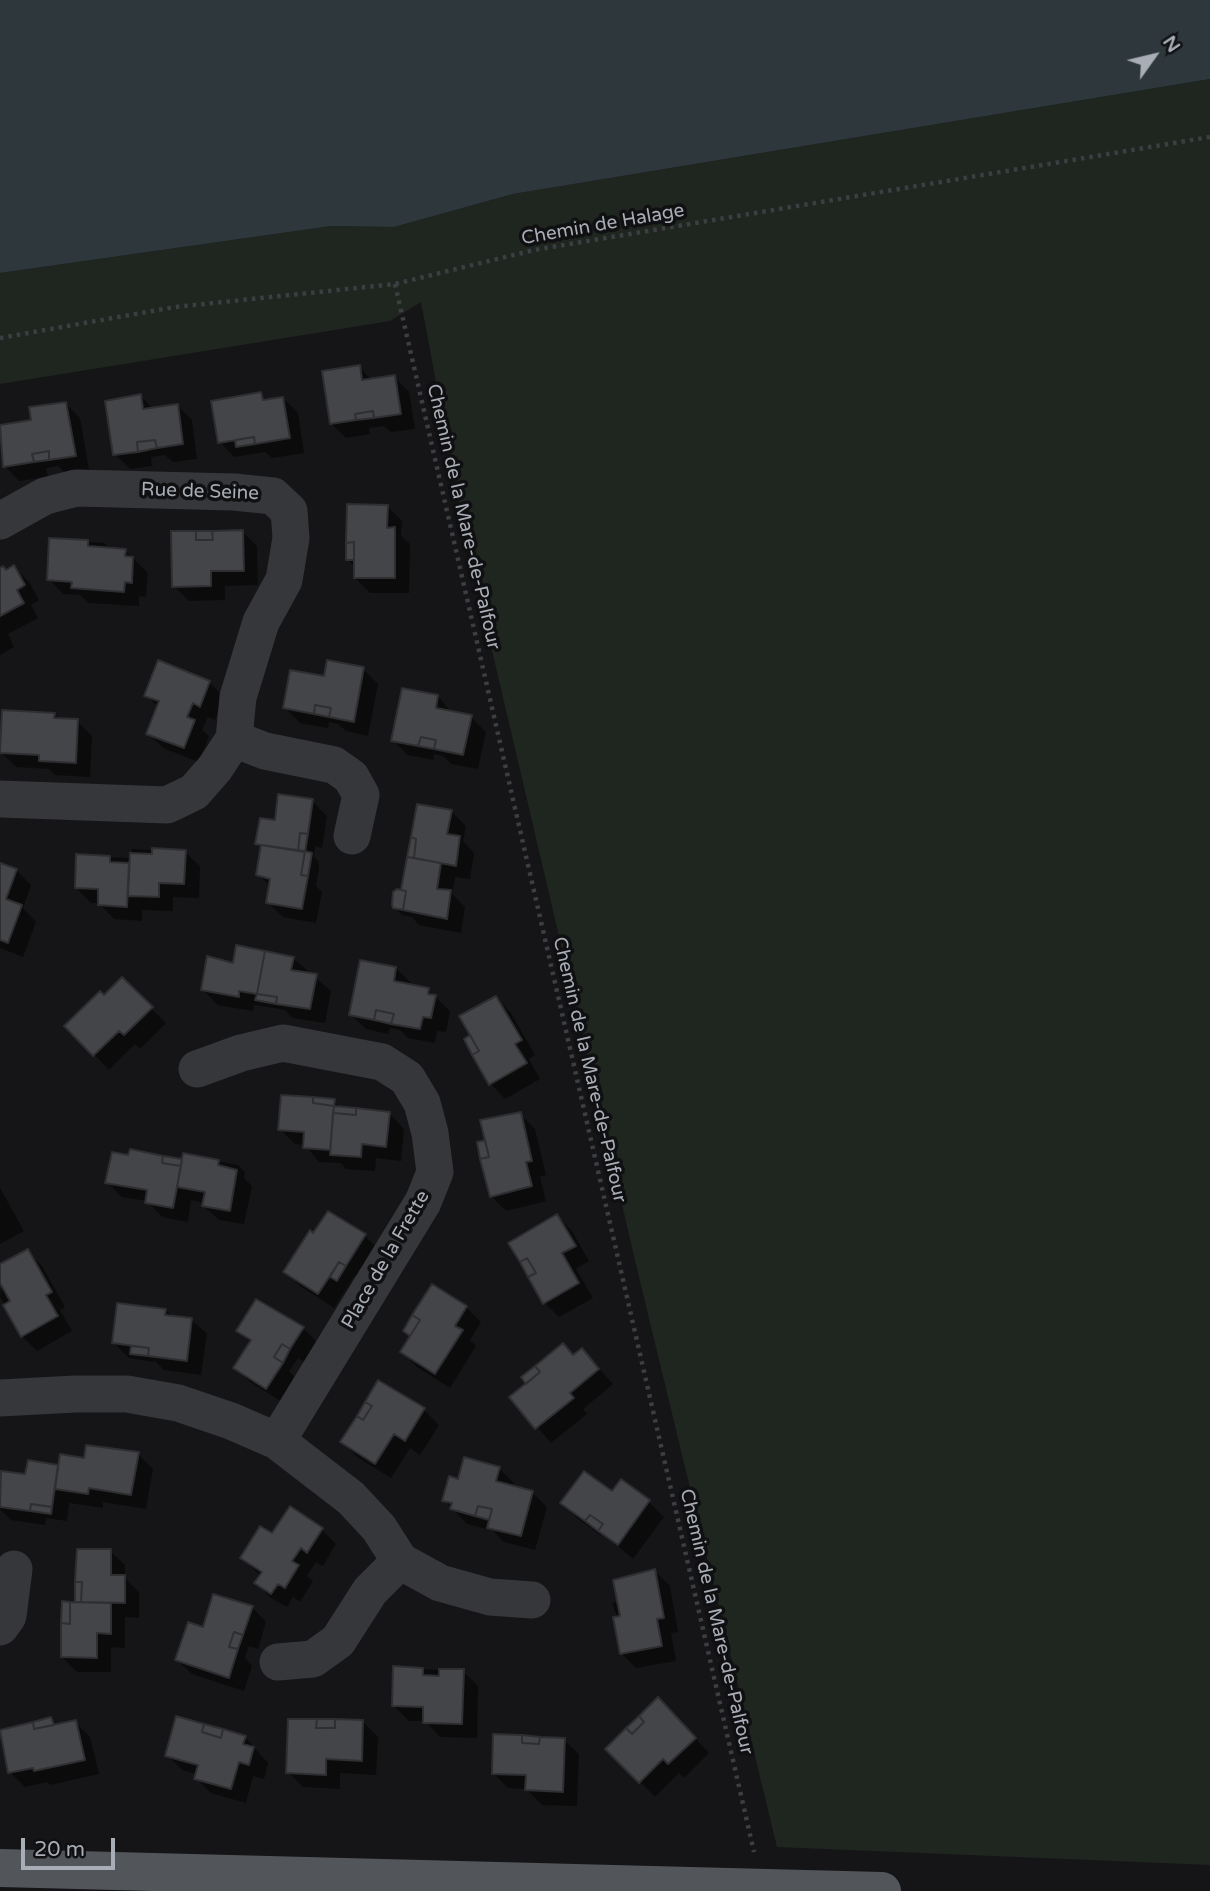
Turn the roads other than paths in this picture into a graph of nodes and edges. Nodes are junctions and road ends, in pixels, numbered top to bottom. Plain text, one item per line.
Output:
1 (0, 522) edge
2 (234, 738) junction
3 (0, 799) edge
4 (352, 836) dead end
5 (197, 1069) dead end
6 (0, 1398) edge
7 (277, 1441) junction
8 (400, 1561) junction
9 (15, 1569) dead end
10 (532, 1600) dead end
11 (0, 1627) edge
12 (278, 1662) dead end
13 (0, 1868) edge
14 (882, 1891) edge

1 - 2 street, Rue de Seine
2 - 3 street, Rue de Seine
2 - 4 street
5 - 7 street, Place de la Frette
6 - 7 street
7 - 8 street
8 - 10 street
8 - 12 street
9 - 11 street
13 - 14 main road

